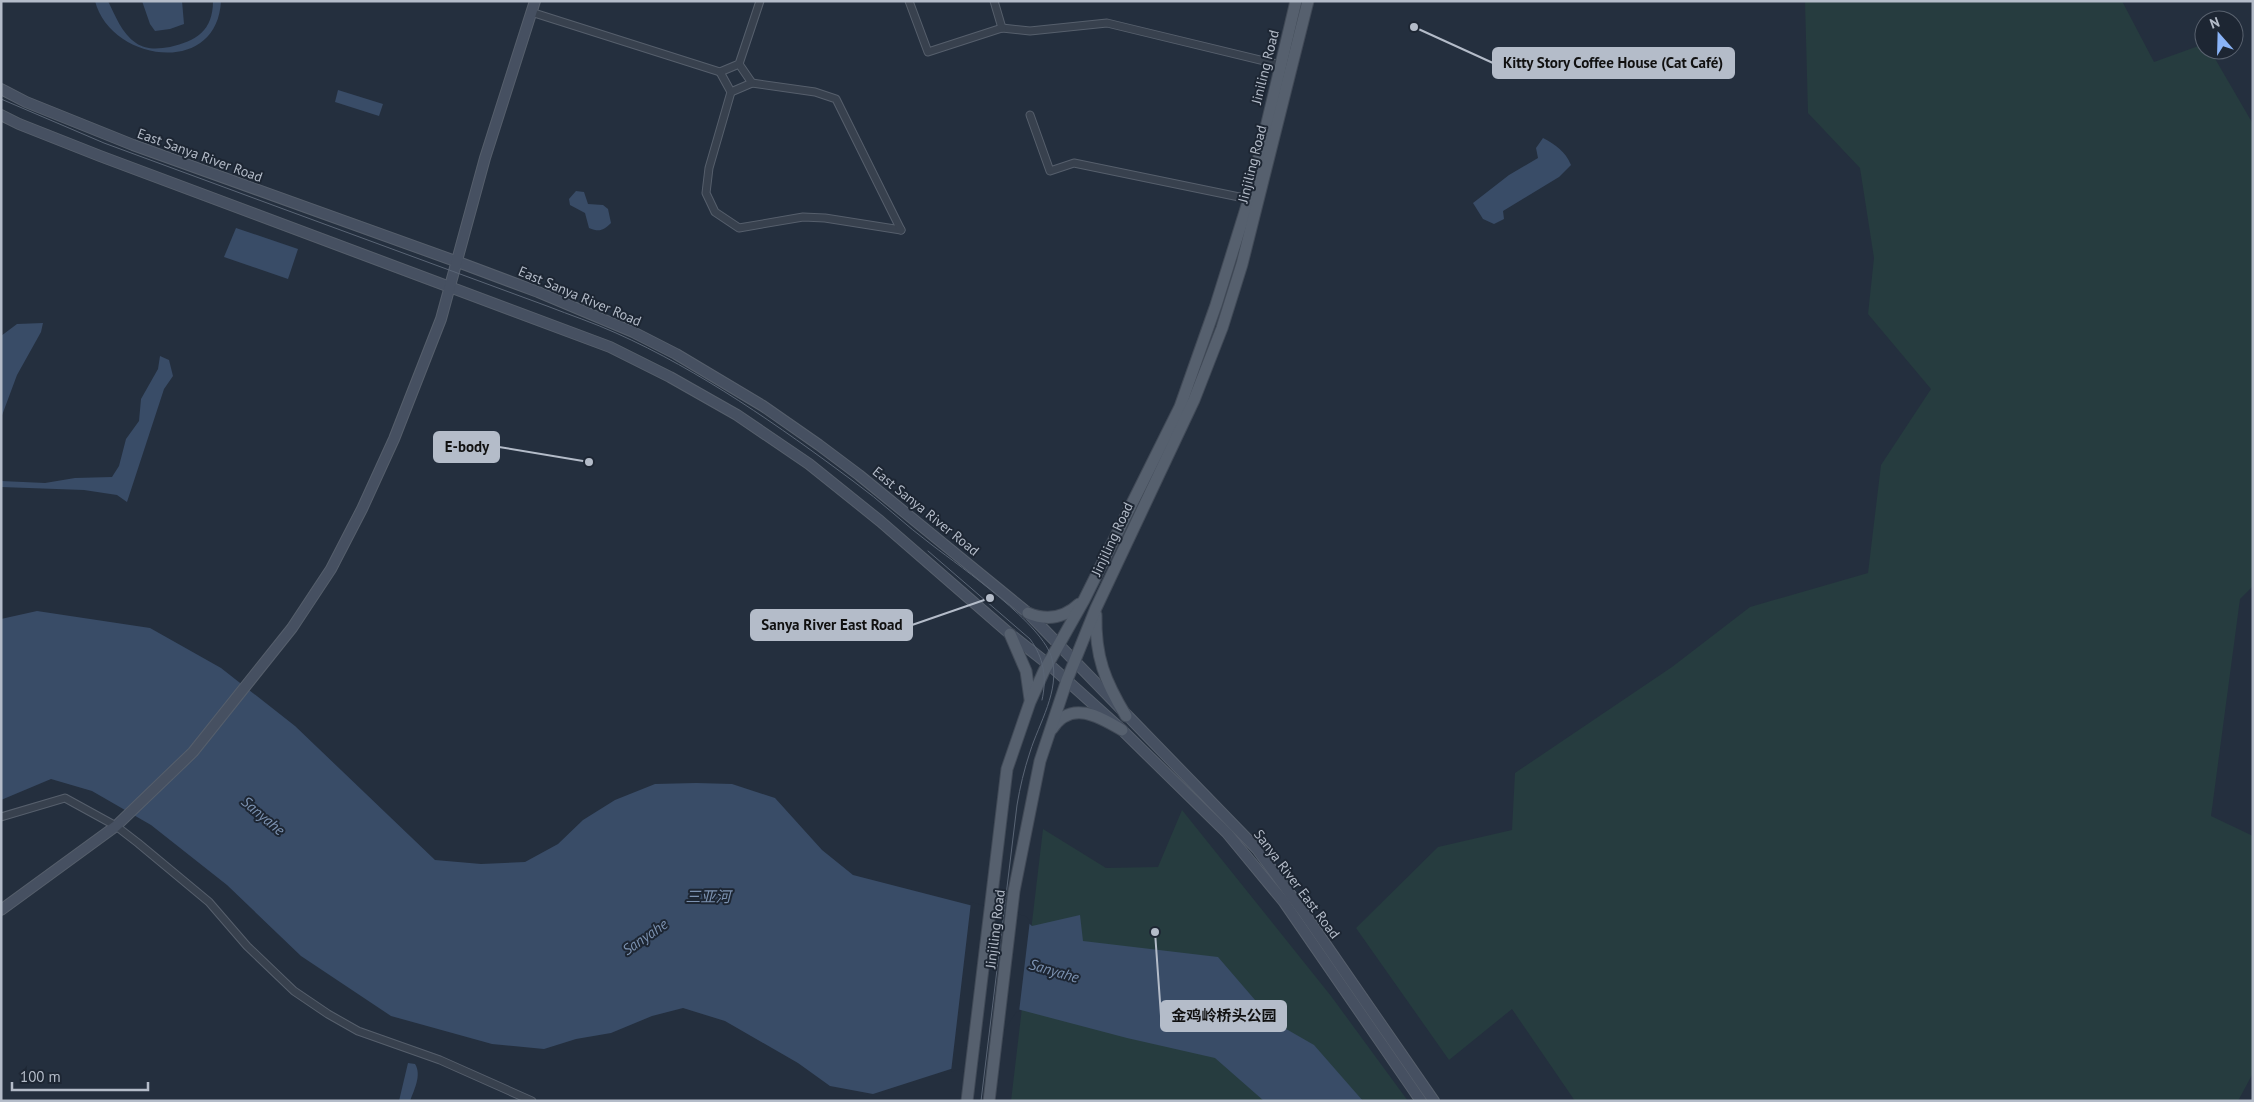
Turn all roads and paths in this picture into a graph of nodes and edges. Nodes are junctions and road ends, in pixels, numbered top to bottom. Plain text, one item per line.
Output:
1 (760, 1) edge
2 (909, 1) edge
3 (994, 1) edge
4 (1296, 1) edge
5 (1308, 1) edge
6 (533, 6) edge
7 (1002, 28) junction
8 (739, 64) junction
9 (1281, 65) junction
10 (720, 72) junction
11 (752, 83) junction
12 (1, 89) edge
13 (732, 92) junction
14 (1, 115) edge
15 (1030, 115) dead end
16 (1249, 199) junction
17 (458, 262) junction
18 (451, 287) junction
19 (1084, 600) junction
20 (1096, 608) junction
21 (1028, 614) junction
22 (1010, 634) junction
23 (1059, 644) junction
24 (1074, 660) junction
25 (1048, 664) junction
26 (1067, 680) junction
27 (1030, 702) junction
28 (1126, 716) junction
29 (1122, 730) junction
30 (1047, 737) junction
31 (1, 817) edge
32 (119, 822) junction
33 (1, 910) edge
34 (532, 1101) edge
35 (967, 1101) edge
36 (989, 1101) edge
37 (1421, 1101) edge
38 (1434, 1101) edge

1 - 8 street
2 - 7 street
3 - 7 street
4 - 9 main road, Jiniling Road
5 - 20 main road, Jinjiling Road
6 - 10 street
6 - 17 main road
7 - 9 street
8 - 10 street
8 - 11 street
9 - 16 main road, Jiniling Road
10 - 13 street
11 - 13 street
11 - 13 street
12 - 17 main road, East Sanya River Road
14 - 18 main road
15 - 16 street
16 - 19 main road, Jinjiling Road
17 - 18 main road
17 - 21 main road, East Sanya River Road
18 - 22 main road
18 - 32 main road
19 - 21 main road
19 - 23 main road, Jinjiling Road
20 - 24 main road, Jinjiling Road
20 - 28 main road
21 - 23 main road, East Sanya River Road
22 - 25 main road
22 - 27 main road
23 - 24 main road, East Sanya River Road
23 - 25 main road, Jinjiling Road
24 - 26 main road, Jinjiling Road
24 - 28 main road, Sanya River East Road
25 - 26 main road
25 - 27 main road, Jinjiling Road
26 - 29 main road, Sanya River East Road
26 - 30 main road, Jinjiling Road
27 - 35 main road, Jinjiling Road
28 - 38 main road, Sanya River East Road
29 - 30 main road
29 - 37 main road, Sanya River East Road
30 - 36 main road, Jinjiling Road
31 - 32 street
32 - 33 main road
32 - 34 street

